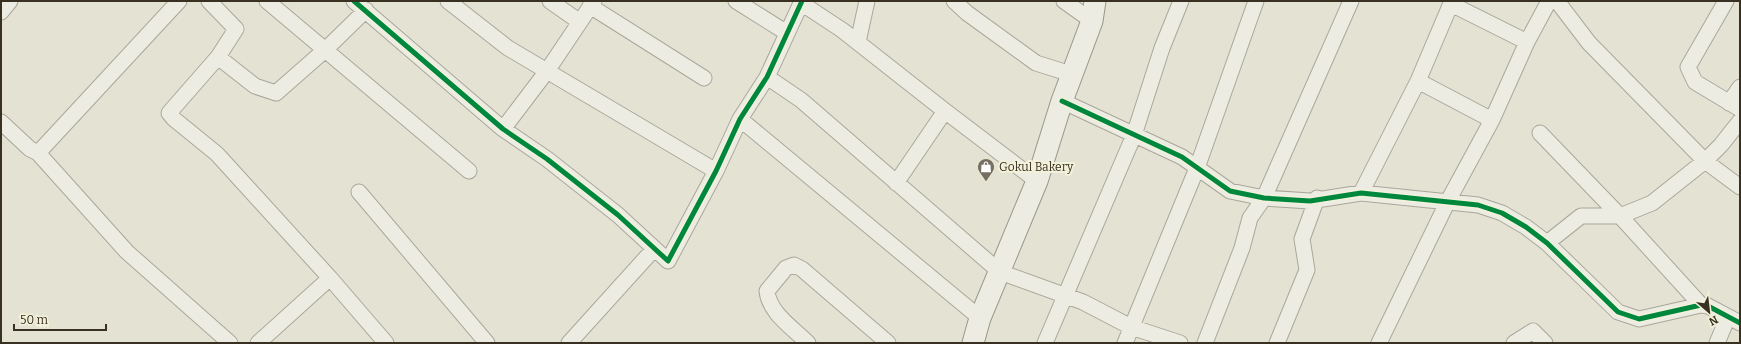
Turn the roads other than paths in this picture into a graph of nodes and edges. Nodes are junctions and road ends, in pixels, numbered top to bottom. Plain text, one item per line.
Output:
1 (10, 1) edge
2 (179, 1) edge
3 (209, 1) edge
4 (267, 1) edge
5 (448, 1) edge
6 (550, 1) edge
7 (736, 1) edge
8 (867, 1) edge
9 (954, 1) edge
10 (1064, 1) edge
11 (1181, 1) edge
12 (1256, 1) edge
13 (1351, 1) edge
14 (1549, 1) edge
15 (1557, 1) edge
16 (1726, 1) edge
17 (802, 2) edge
18 (1452, 3) edge
19 (592, 4) edge
20 (360, 6) edge
21 (1093, 11) edge
22 (1, 12) edge
23 (580, 22) junction
24 (787, 33) junction
25 (858, 42) junction
26 (1528, 42) junction
27 (325, 50) junction
28 (218, 57) junction
29 (547, 71) junction
30 (1071, 74) junction
31 (767, 77) junction
32 (704, 78) dead end
33 (1418, 80) junction
34 (1740, 87) edge
35 (1062, 101) junction
36 (1735, 106) edge
37 (945, 111) junction
38 (740, 119) junction
39 (1492, 120) junction
40 (1740, 121) edge
41 (1, 122) edge
42 (503, 129) junction
43 (1540, 133) dead end
44 (1134, 135) junction
45 (38, 153) junction
46 (1705, 161) junction
47 (1196, 168) junction
48 (468, 171) dead end
49 (716, 171) junction
50 (1038, 181) junction
51 (896, 183) junction
52 (1740, 187) edge
53 (358, 192) dead end
54 (1361, 192) junction
55 (1264, 198) junction
56 (1317, 198) junction
57 (1448, 201) junction
58 (1620, 216) junction
59 (1546, 243) junction
60 (654, 248) junction
61 (1000, 272) junction
62 (330, 278) junction
63 (1065, 295) junction
64 (1701, 306) junction
65 (980, 318) junction
66 (1734, 320) edge
67 (1131, 327) junction
68 (230, 343) edge
69 (258, 343) edge
70 (386, 343) edge
71 (487, 343) edge
72 (569, 343) edge
73 (808, 343) edge
74 (888, 343) edge
75 (973, 343) edge
76 (1045, 343) edge
77 (1125, 343) edge
78 (1180, 343) edge
79 (1205, 343) edge
80 (1277, 343) edge
81 (1379, 343) edge
82 (1514, 343) edge
83 (1545, 343) edge
84 (1717, 343) edge

1 - 22 street
2 - 45 street
3 - 28 street
4 - 27 street
5 - 29 street
6 - 23 street
7 - 24 street
8 - 25 street
9 - 30 street
10 - 21 street
11 - 44 street
12 - 47 street
13 - 55 street
14 - 26 street
15 - 46 street
16 - 36 street
17 - 24 street
17 - 25 street
18 - 26 street
18 - 33 street
19 - 23 street
19 - 32 street
20 - 27 street
20 - 42 street
21 - 30 main road
23 - 29 street
24 - 31 street
25 - 37 street
26 - 39 street
27 - 28 street
27 - 48 street
28 - 62 street
29 - 42 street
29 - 49 street
30 - 35 main road
31 - 38 street
31 - 51 street
33 - 39 street
33 - 54 street
34 - 36 street
35 - 44 street
35 - 50 main road
37 - 50 street
37 - 51 street
38 - 49 street
38 - 65 street
39 - 57 street
40 - 46 street
41 - 45 street
42 - 60 street
43 - 58 street
44 - 47 street
44 - 63 street
45 - 68 street
46 - 52 street
46 - 58 street
47 - 55 street
47 - 67 street
49 - 60 street
50 - 61 main road
51 - 61 street
53 - 71 street
54 - 56 street
54 - 57 street
55 - 56 street
55 - 79 street
56 - 80 street
57 - 59 street
57 - 81 street
58 - 59 street
58 - 64 street
59 - 64 street
60 - 72 street
61 - 63 street
61 - 65 main road
62 - 69 street
62 - 70 street
63 - 67 street
63 - 76 street
64 - 66 street
65 - 75 main road
66 - 84 street
67 - 77 street
67 - 78 street
73 - 74 street
82 - 83 street

